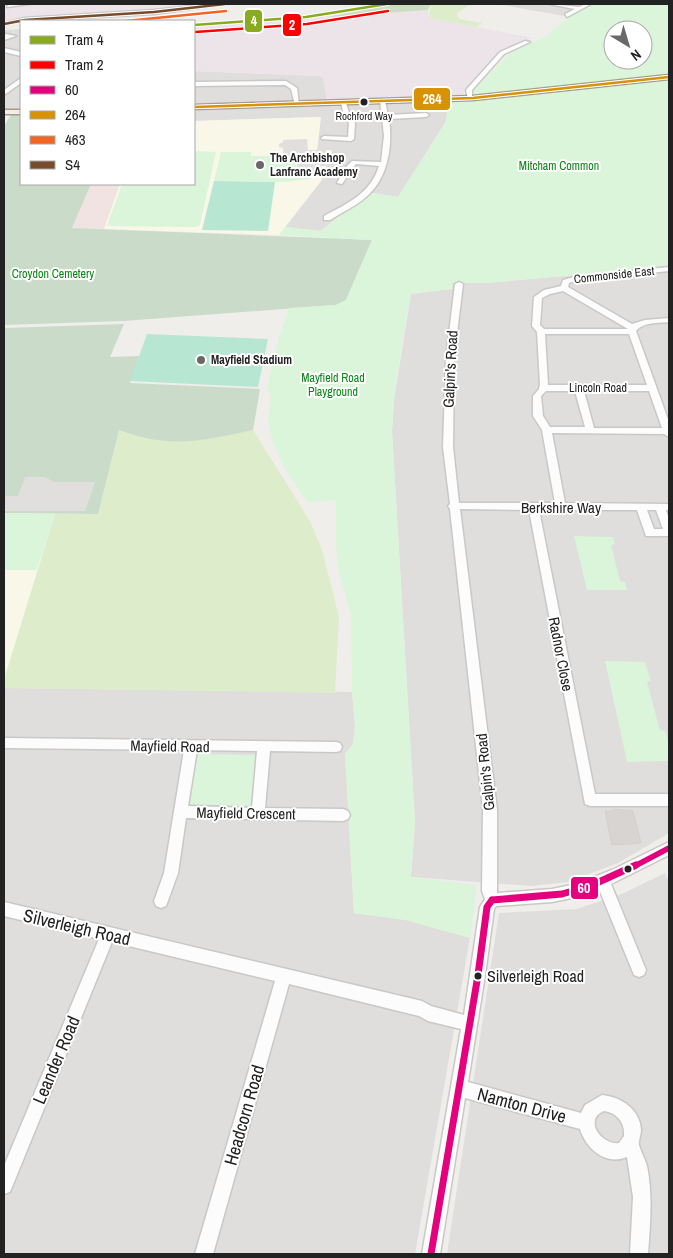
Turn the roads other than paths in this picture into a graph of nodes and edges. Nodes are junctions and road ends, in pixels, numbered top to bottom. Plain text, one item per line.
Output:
1 (27, 4) edge
2 (225, 4) edge
3 (551, 4) edge
4 (589, 4) edge
5 (9, 5) edge
6 (578, 8) junction
7 (567, 16) dead end
8 (5, 19) edge
9 (24, 20) joint
10 (13, 36) dead end
11 (4, 38) edge
12 (527, 42) dead end
13 (13, 47) dead end
14 (5, 50) edge
15 (20, 54) edge
16 (669, 77) edge
17 (20, 82) edge
18 (195, 84) edge
19 (4, 93) edge
20 (470, 98) junction
21 (382, 101) junction
22 (343, 103) junction
23 (297, 104) junction
24 (195, 107) edge
25 (4, 112) edge
26 (20, 112) edge
27 (426, 115) dead end
28 (387, 117) junction
29 (324, 138) dead end
30 (382, 164) junction
31 (340, 183) dead end
32 (327, 218) dead end
33 (669, 269) edge
34 (459, 284) dead end
35 (564, 288) junction
36 (669, 320) edge
37 (633, 330) junction
38 (541, 332) junction
39 (544, 388) junction
40 (579, 388) junction
41 (653, 388) junction
42 (665, 408) edge
43 (547, 430) junction
44 (590, 430) junction
45 (669, 432) edge
46 (453, 506) junction
47 (533, 507) junction
48 (561, 507) junction
49 (640, 507) junction
50 (665, 507) edge
51 (669, 533) edge
52 (4, 742) edge
53 (191, 746) junction
54 (264, 747) junction
55 (336, 747) dead end
56 (669, 800) edge
57 (180, 812) junction
58 (258, 814) junction
59 (343, 815) dead end
60 (668, 851) edge
61 (603, 882) junction
62 (492, 900) junction
63 (161, 901) dead end
64 (4, 910) edge
65 (108, 934) junction
66 (639, 970) dead end
67 (284, 976) junction
68 (470, 1024) junction
69 (458, 1088) junction
70 (586, 1123) junction
71 (629, 1144) junction
72 (4, 1186) edge
73 (204, 1254) edge
74 (431, 1254) edge
75 (640, 1254) edge

1 - 5 street
2 - 9 street
3 - 6 street
4 - 6 street
5 - 8 street
6 - 7 street
8 - 9 street
10 - 11 street
12 - 20 street
13 - 14 street
14 - 15 street
16 - 20 main road
17 - 19 street
18 - 23 street
20 - 21 main road
21 - 22 main road
21 - 28 street
22 - 23 main road
22 - 29 street
23 - 24 main road
25 - 26 main road
27 - 28 street
28 - 30 street
30 - 31 street
30 - 32 street
33 - 35 street, Commonside East
34 - 46 street, Galpin's Road
35 - 37 street
35 - 38 street, Commonside East
36 - 37 street
37 - 38 street
37 - 41 street
38 - 39 street
39 - 40 street, Lincoln Road
39 - 43 street
40 - 41 street, Lincoln Road
40 - 44 street
41 - 42 street
42 - 45 street
43 - 44 street
43 - 48 street
44 - 45 street
46 - 47 street, Berkshire Way
46 - 62 street, Galpin's Road
47 - 48 street, Berkshire Way
47 - 56 street, Radnor Close
48 - 49 street, Berkshire Way
49 - 50 street, Berkshire Way
49 - 51 street
50 - 51 street
52 - 53 street, Mayfield Road
53 - 54 street, Mayfield Road
53 - 57 street
54 - 55 street, Mayfield Road
54 - 58 street
57 - 58 street, Mayfield Crescent
57 - 63 street, Mayfield Crescent
58 - 59 street, Mayfield Crescent
60 - 61 street
61 - 62 street
61 - 66 street
62 - 68 street, Galpin's Road
64 - 65 street, Silverleigh Road
65 - 67 street, Silverleigh Road
65 - 72 street, Leander Road
67 - 68 street, Silverleigh Road
67 - 73 street, Headcorn Road
68 - 69 street, Galpin's Road
69 - 70 street, Namton Drive
69 - 74 street, Galpin's Road
70 - 71 street, Namton Drive
70 - 71 street, Namton Drive
71 - 75 street, Namton Drive

